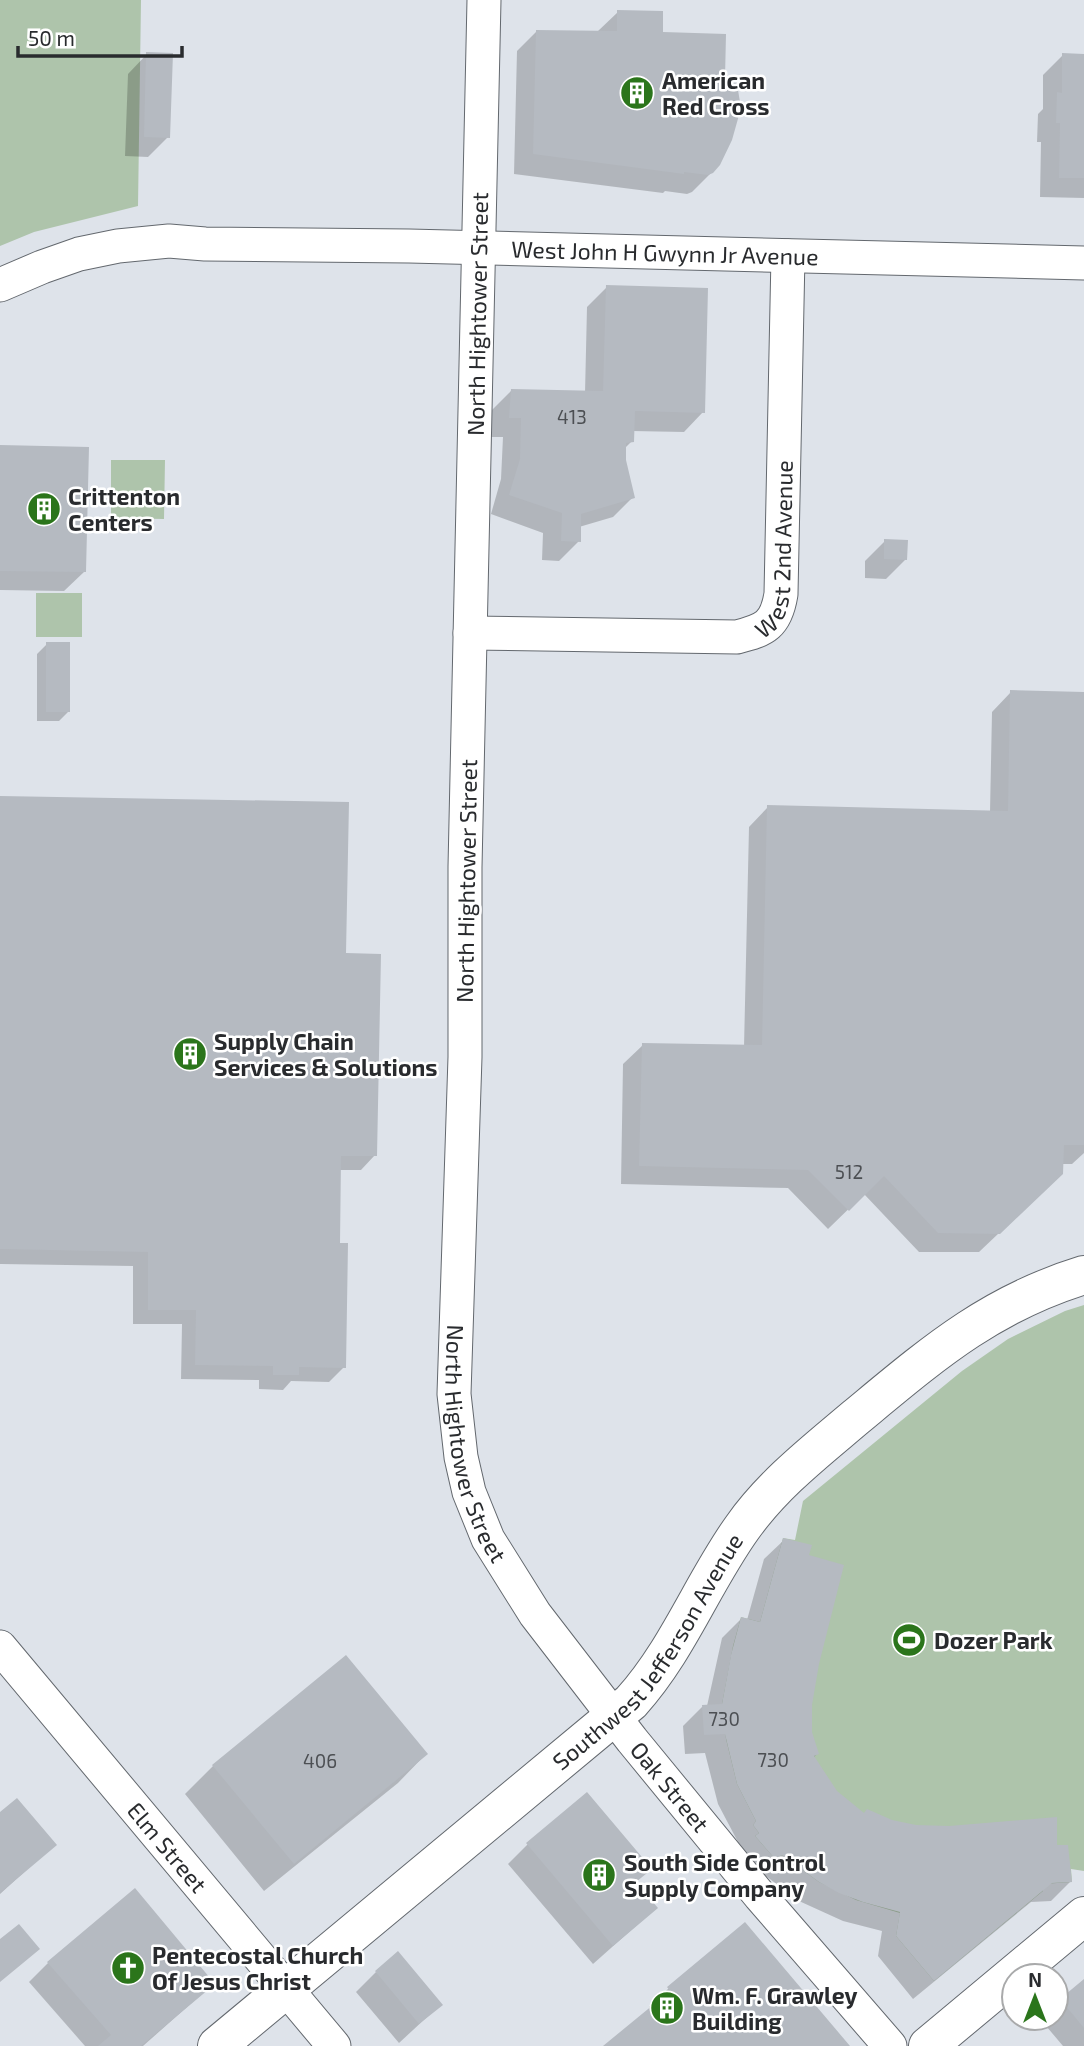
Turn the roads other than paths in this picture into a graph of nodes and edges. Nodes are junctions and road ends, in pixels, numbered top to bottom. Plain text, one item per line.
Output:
1 (484, 0) edge
2 (479, 248) junction
3 (788, 256) junction
4 (1084, 263) edge
5 (0, 285) edge
6 (470, 633) junction
7 (1084, 1275) edge
8 (0, 1647) edge
9 (613, 1717) junction
10 (1084, 1916) edge
11 (285, 1988) junction
12 (217, 2046) edge
13 (334, 2046) edge
14 (890, 2046) edge
15 (928, 2046) edge

1 - 2 street, North Hightower Street
2 - 3 street, West John H Gwynn Jr Avenue
2 - 5 street, West John H Gwynn Jr Avenue
2 - 6 street, North Hightower Street
3 - 4 street, West John H Gwynn Jr Avenue
3 - 6 street, West 2nd Avenue
6 - 9 street, North Hightower Street
7 - 9 main road, Southwest Jefferson Avenue
8 - 11 street, Elm Street
9 - 11 main road, Southwest Jefferson Avenue
9 - 14 street, Oak Street
10 - 15 main road
11 - 12 main road, Southwest Jefferson Avenue
11 - 13 street, Elm Street

